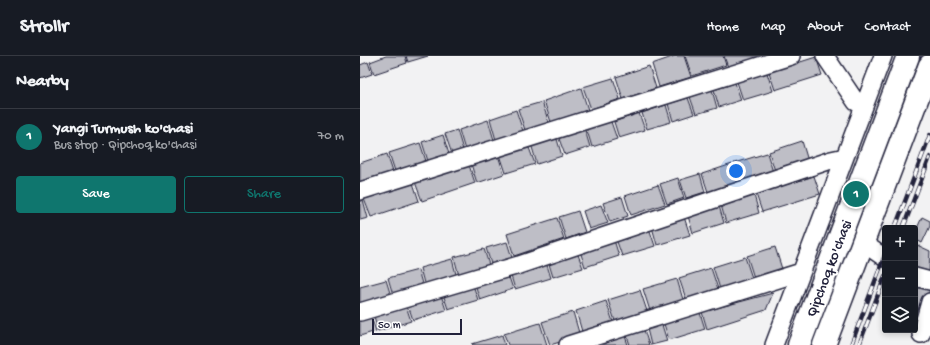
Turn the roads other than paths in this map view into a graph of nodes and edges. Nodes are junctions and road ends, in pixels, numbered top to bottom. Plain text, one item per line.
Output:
1 (791, 56) edge
2 (826, 56) edge
3 (883, 56) edge
4 (908, 56) edge
5 (928, 74) edge
6 (864, 106) junction
7 (845, 157) junction
8 (360, 191) edge
9 (863, 243) junction
10 (882, 256) edge
11 (801, 272) junction
12 (918, 277) edge
13 (930, 281) edge
14 (930, 302) edge
15 (360, 312) edge
16 (921, 334) dead end
17 (568, 345) edge
18 (774, 345) edge
19 (799, 345) edge
20 (824, 345) edge

1 - 8 street
2 - 6 street
3 - 6 street
4 - 19 main road, Qipchoq ko'chasi
5 - 9 main road, Qipchoq ko'chasi
6 - 7 street
7 - 11 street
7 - 15 street
9 - 10 street
9 - 20 main road, Qipchoq ko'chasi
11 - 17 street
11 - 18 street
12 - 13 street
14 - 16 street

